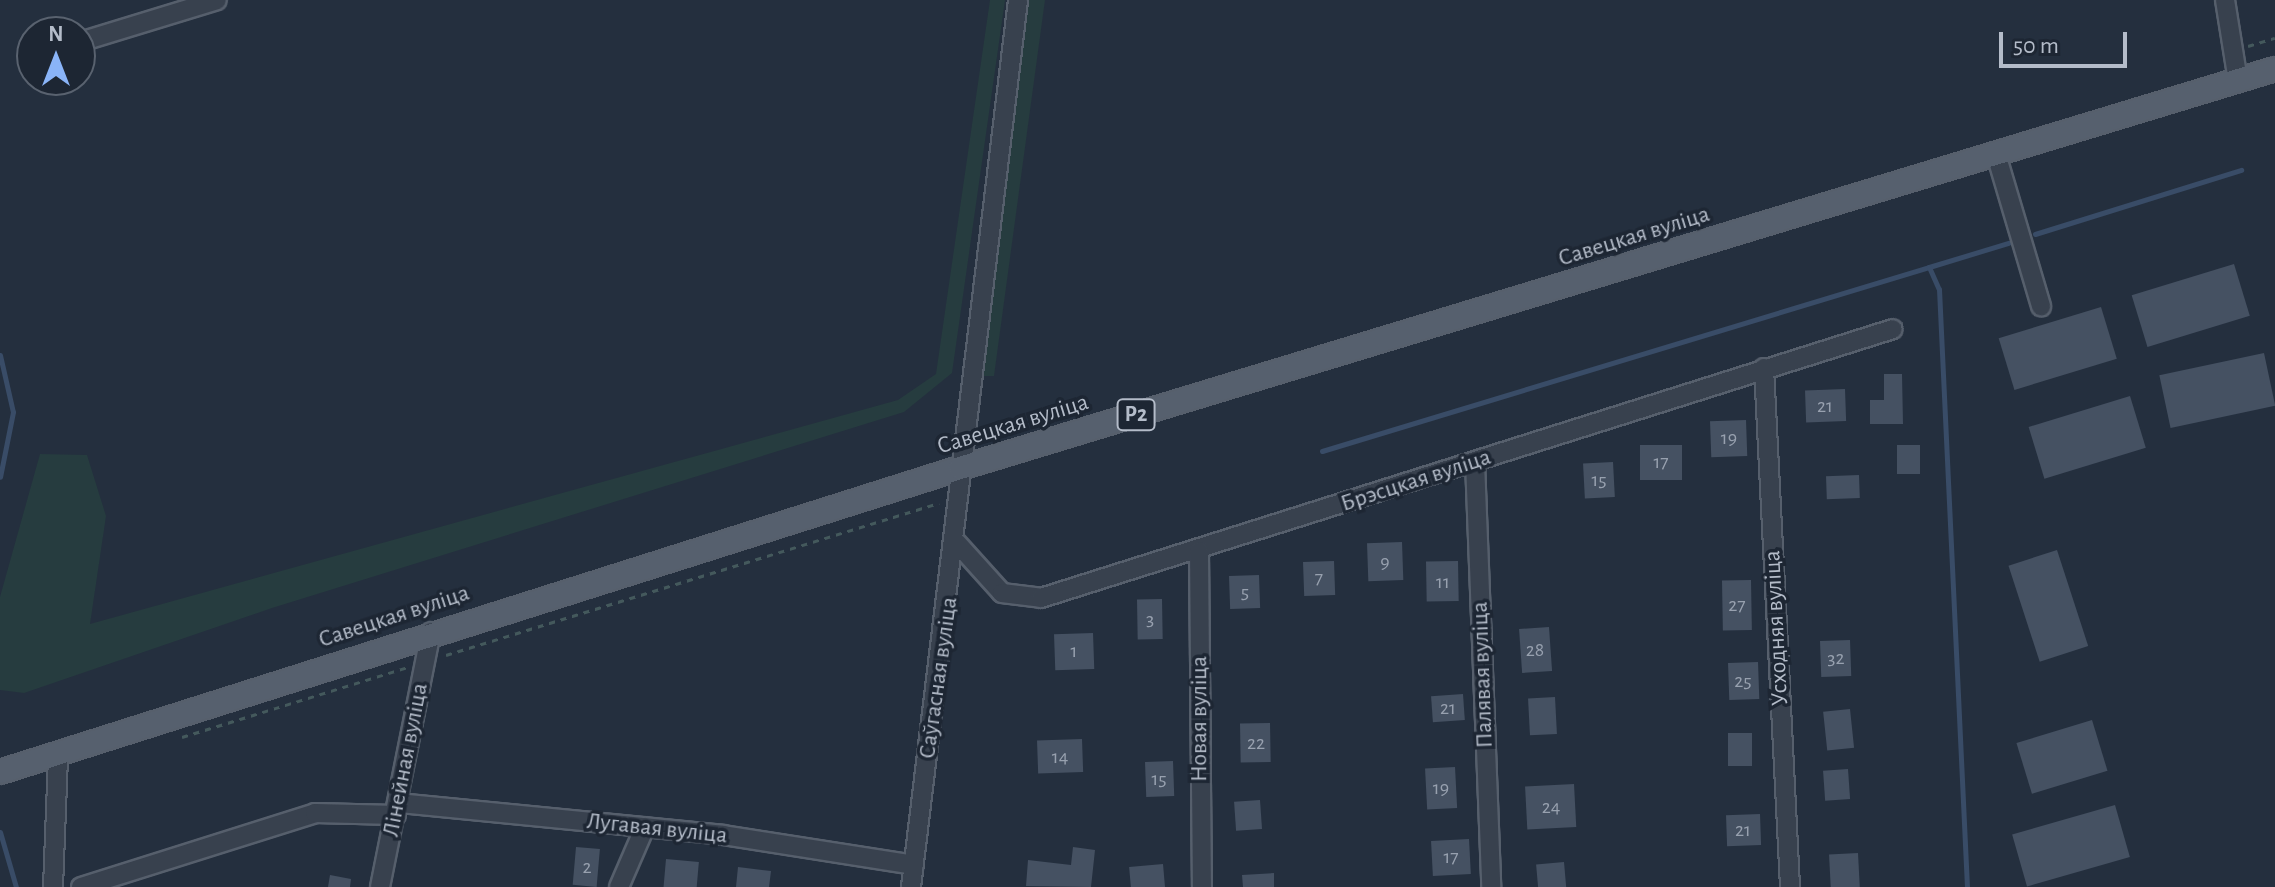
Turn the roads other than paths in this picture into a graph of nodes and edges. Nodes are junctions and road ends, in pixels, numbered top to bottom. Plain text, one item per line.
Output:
1 (217, 0) edge
2 (1018, 0) edge
3 (2225, 0) edge
4 (96, 37) edge
5 (2275, 69) edge
6 (2238, 81) junction
7 (1996, 154) junction
8 (2041, 306) dead end
9 (1893, 329) dead end
10 (1764, 368) junction
11 (1475, 462) junction
12 (960, 468) junction
13 (957, 543) junction
14 (1199, 551) junction
15 (431, 632) junction
16 (58, 754) junction
17 (0, 772) edge
18 (397, 809) junction
19 (645, 827) junction
20 (914, 865) junction
21 (53, 887) edge
22 (81, 887) edge
23 (380, 887) edge
24 (619, 887) edge
25 (911, 887) edge
26 (1202, 887) edge
27 (1491, 887) edge
28 (1790, 887) edge

1 - 4 street
2 - 12 street, Саўгасная вуліца
3 - 6 street
5 - 6 main road, Савецкая вуліца / Р2
6 - 7 main road, Савецкая вуліца / Р2
7 - 8 street
7 - 12 main road, Савецкая вуліца / Р2
9 - 10 street, Брэсцкая вуліца
10 - 11 street, Брэсцкая вуліца
10 - 28 street, Усходняя вуліца
11 - 14 street, Брэсцкая вуліца
11 - 27 street, Палявая вуліца
12 - 13 street, Саўгасная вуліца
12 - 15 main road, Савецкая вуліца / Р2
13 - 14 street, Брэсцкая вуліца
13 - 20 street, Саўгасная вуліца
14 - 26 street, Новая вуліца
15 - 16 main road, Савецкая вуліца / Р2
15 - 18 street, Лінейная вуліца
16 - 17 main road, Савецкая вуліца / Р2
16 - 21 street
18 - 19 street, Лугавая вуліца
18 - 22 street, Лугавая вуліца
18 - 23 street, Лінейная вуліца
19 - 20 street, Лугавая вуліца
19 - 24 street
20 - 25 street, Саўгасная вуліца

